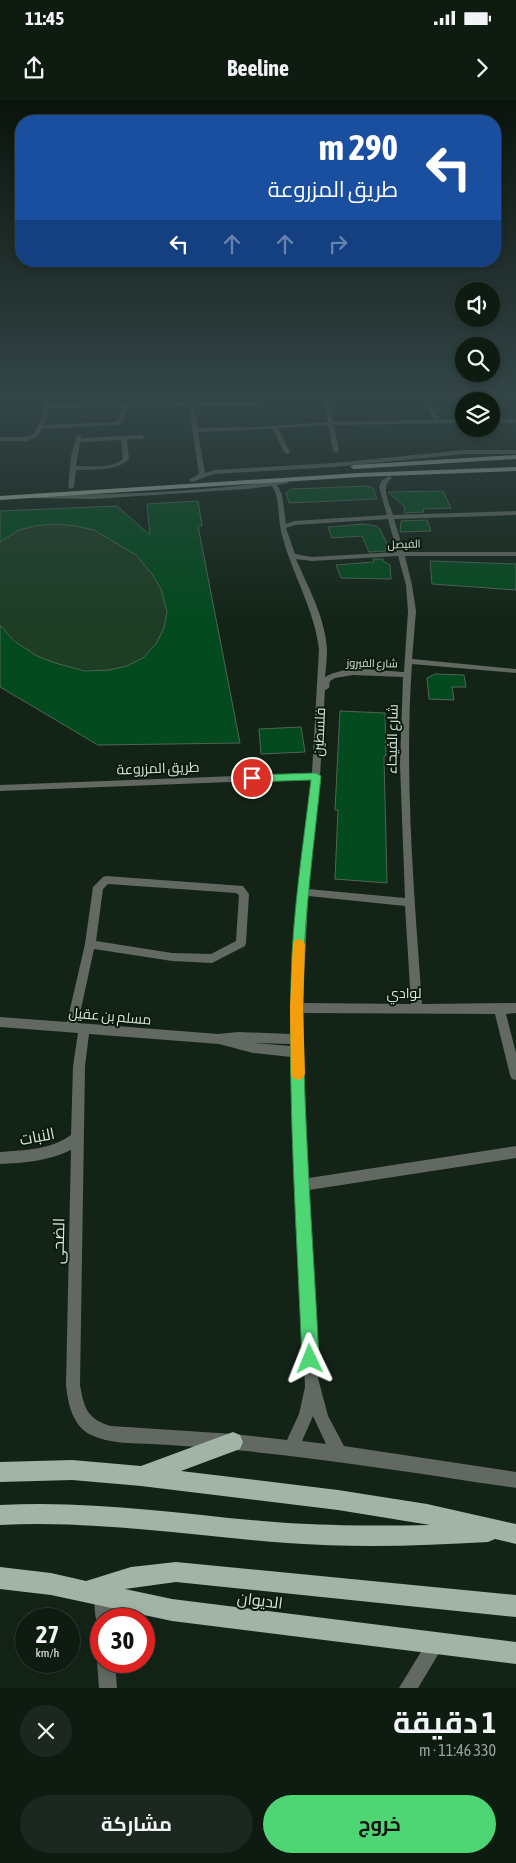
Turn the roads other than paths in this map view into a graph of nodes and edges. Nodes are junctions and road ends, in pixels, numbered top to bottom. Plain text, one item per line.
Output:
1 (72, 474) edge
2 (202, 474) edge
3 (292, 474) edge
4 (399, 474) edge
5 (460, 474) edge
6 (389, 478) junction
7 (192, 480) junction
8 (273, 482) junction
9 (71, 486) junction
10 (0, 491) edge
11 (0, 498) edge
12 (516, 513) edge
13 (391, 517) junction
14 (283, 527) junction
15 (401, 554) junction
16 (516, 554) edge
17 (293, 557) junction
18 (409, 657) junction
19 (323, 664) junction
20 (516, 671) edge
21 (352, 673) junction
22 (408, 675) junction
23 (320, 698) junction
24 (316, 776) junction
25 (0, 788) edge
26 (304, 892) junction
27 (410, 902) junction
28 (90, 944) junction
29 (297, 1008) junction
30 (417, 1008) junction
31 (511, 1010) edge
32 (0, 1022) edge
33 (78, 1028) junction
34 (218, 1039) junction
35 (297, 1039) junction
36 (297, 1052) junction
37 (516, 1075) edge
38 (77, 1139) junction
39 (516, 1152) edge
40 (0, 1158) edge
41 (303, 1185) junction
42 (311, 1378) junction
43 (233, 1442) junction
44 (292, 1448) junction
45 (340, 1454) junction
46 (0, 1472) edge
47 (142, 1476) junction
48 (516, 1480) edge
49 (0, 1515) edge
50 (509, 1533) edge
51 (0, 1578) edge
52 (95, 1594) junction
53 (516, 1606) edge
54 (100, 1608) edge
55 (436, 1643) junction
56 (516, 1653) edge
57 (107, 1673) edge
58 (108, 1688) edge
59 (408, 1688) edge

1 - 9 street
2 - 7 street
3 - 7 main road
4 - 8 main road
5 - 6 main road
6 - 8 main road
6 - 13 street, شارع الفيحاء
7 - 9 main road
8 - 11 main road
8 - 14 street, فلسطين
9 - 10 main road
12 - 13 street
13 - 14 street
13 - 15 street, شارع الفيحاء
14 - 17 street, فلسطين
15 - 16 street, الفيصل
15 - 17 street, الفيصل
15 - 18 street, شارع الفيحاء
17 - 19 street, فلسطين
18 - 20 street, شارع الفيروز
18 - 22 street, شارع الفيحاء
19 - 21 street
19 - 23 street, فلسطين
21 - 22 street, شارع الفيروز
21 - 23 street, شارع الفيروز
22 - 27 street, شارع الفيحاء
23 - 24 street, فلسطين
24 - 25 street, طريق المزروعة
24 - 26 street, فلسطين
26 - 27 street
26 - 29 street, فلسطين
27 - 30 street, شارع الفيحاء
28 - 28 street, الضحى
28 - 33 street, الضحى
29 - 30 street, لوادي
29 - 35 street, فلسطين
30 - 31 street, لوادي
31 - 37 street
32 - 33 street, مسلم بن عقيل
33 - 34 street, مسلم بن عقيل
33 - 38 street, الضحى
34 - 35 street, مسلم بن عقيل
34 - 36 street, مسلم بن عقيل
35 - 36 street, فلسطين
36 - 41 street, فلسطين
38 - 40 street, النبات
38 - 43 street, الضحى
39 - 41 street
41 - 42 street, فلسطين
42 - 44 street, فلسطين
42 - 45 street, فلسطين
43 - 44 street
43 - 47 main road
44 - 45 street
45 - 48 street
46 - 47 main road
47 - 50 main road
49 - 50 main road
51 - 52 main road, الديوان
52 - 53 main road
52 - 54 street
52 - 55 main road, الديوان
55 - 56 main road, الديوان
55 - 59 street
57 - 58 street

